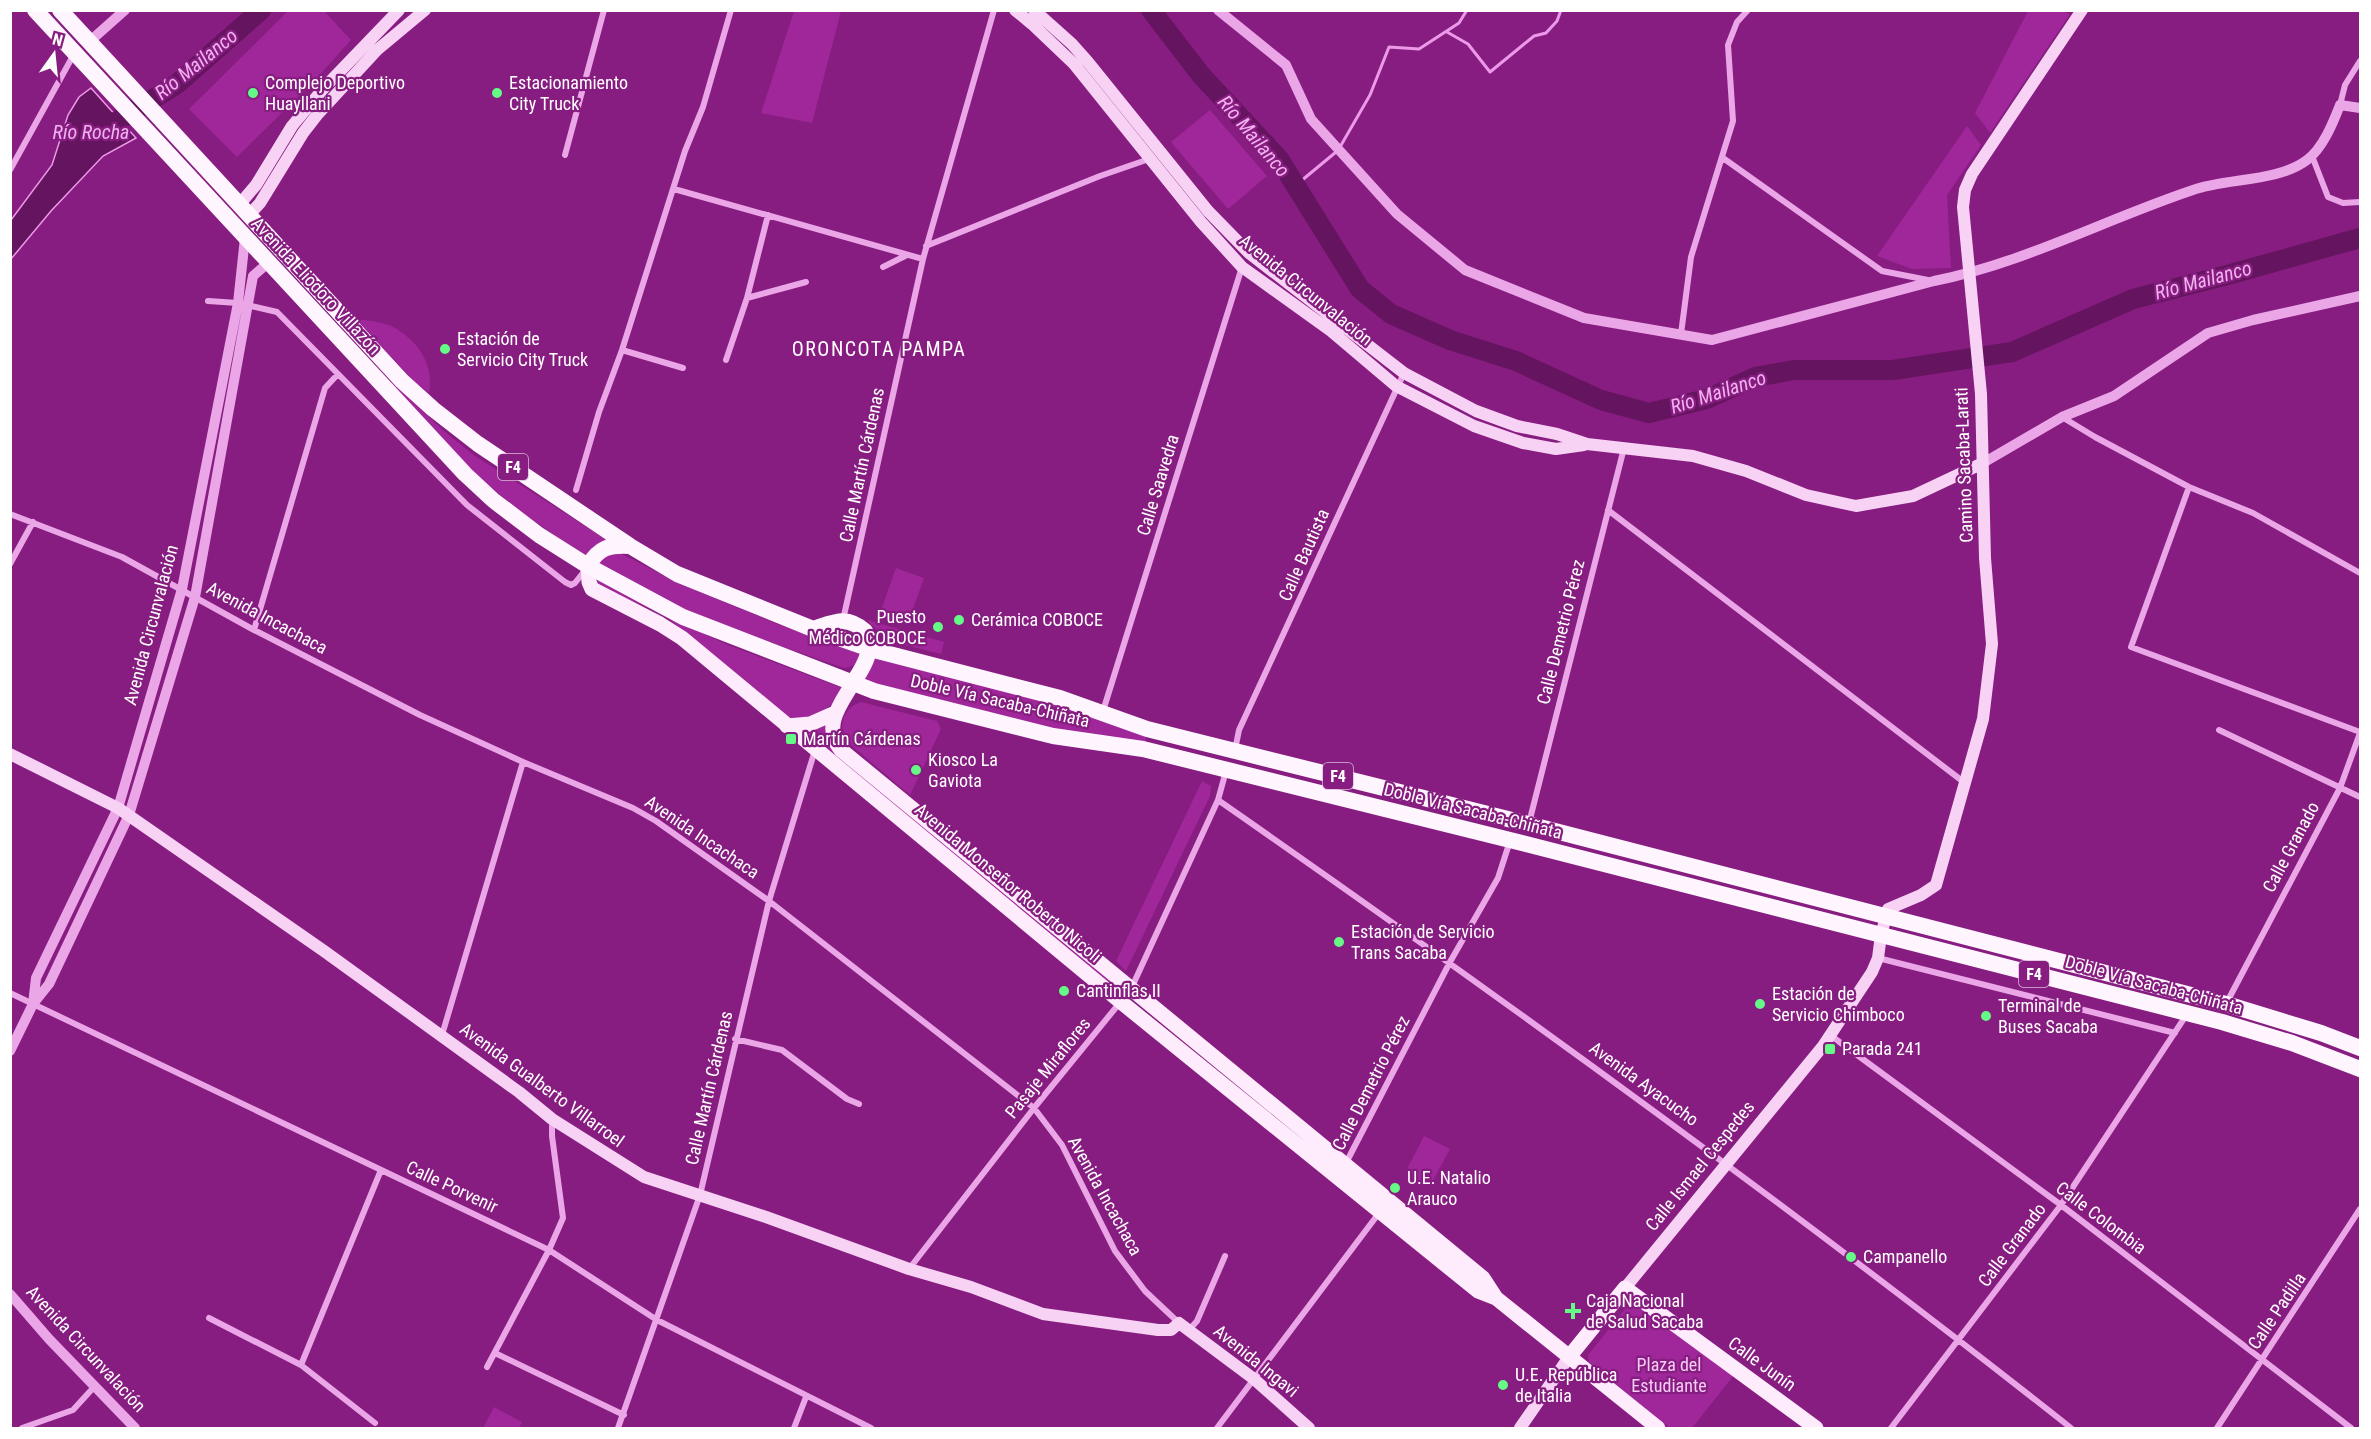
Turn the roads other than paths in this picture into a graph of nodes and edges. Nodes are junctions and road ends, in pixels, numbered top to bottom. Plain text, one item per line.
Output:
1 (35, 10) edge
2 (60, 10) edge
3 (125, 10) edge
4 (425, 10) edge
5 (604, 10) edge
6 (731, 10) edge
7 (994, 10) edge
8 (1015, 10) edge
9 (1034, 10) edge
10 (1218, 10) edge
11 (1748, 10) edge
12 (2082, 10) edge
13 (398, 11) edge
14 (407, 25) junction
15 (89, 42) junction
16 (75, 54) junction
17 (2361, 61) edge
18 (2340, 105) junction
19 (2361, 108) edge
20 (1162, 154) junction
21 (565, 155) dead end
22 (2312, 155) junction
23 (1723, 158) junction
24 (1149, 159) junction
25 (10, 170) edge
26 (674, 189) junction
27 (2361, 202) edge
28 (244, 210) junction
29 (768, 215) junction
30 (245, 238) junction
31 (926, 246) junction
32 (907, 255) junction
33 (923, 259) junction
34 (268, 263) junction
35 (883, 267) dead end
36 (1242, 267) junction
37 (1969, 274) junction
38 (1934, 281) junction
39 (806, 282) dead end
40 (2361, 296) edge
41 (747, 298) junction
42 (208, 301) dead end
43 (243, 304) junction
44 (1681, 334) junction
45 (622, 350) junction
46 (726, 360) dead end
47 (683, 368) dead end
48 (1404, 373) junction
49 (338, 374) junction
50 (1396, 386) junction
51 (2062, 417) junction
52 (1587, 444) junction
53 (1624, 448) junction
54 (1983, 463) junction
55 (2188, 487) junction
56 (576, 490) dead end
57 (1608, 510) junction
58 (10, 514) edge
59 (33, 522) junction
60 (630, 546) junction
61 (10, 564) edge
62 (588, 566) junction
63 (2361, 573) edge
64 (182, 589) junction
65 (195, 597) junction
66 (843, 620) junction
67 (813, 629) junction
68 (254, 630) junction
69 (870, 649) junction
70 (854, 683) junction
71 (1102, 712) junction
72 (835, 713) junction
73 (787, 726) junction
74 (2219, 730) dead end
75 (2361, 732) edge
76 (816, 749) junction
77 (1235, 751) junction
78 (10, 754) edge
79 (524, 762) junction
80 (1226, 770) junction
81 (1966, 783) junction
82 (2340, 788) junction
83 (2361, 797) edge
84 (1218, 800) junction
85 (123, 811) junction
86 (1528, 824) junction
87 (1510, 840) junction
88 (769, 901) junction
89 (1885, 916) junction
90 (1881, 935) junction
91 (1878, 957) junction
92 (1450, 962) junction
93 (10, 993) edge
94 (1126, 996) junction
95 (33, 1004) junction
96 (2226, 1004) junction
97 (2188, 1013) junction
98 (2175, 1033) junction
99 (442, 1035) junction
100 (1830, 1035) junction
101 (735, 1039) junction
102 (2361, 1048) edge
103 (10, 1051) edge
104 (2361, 1068) edge
105 (859, 1104) dead end
106 (1034, 1108) junction
107 (552, 1119) junction
108 (1726, 1162) junction
109 (381, 1170) junction
110 (1342, 1172) junction
111 (700, 1195) junction
112 (2061, 1205) junction
113 (1384, 1207) junction
114 (2361, 1209) edge
115 (549, 1250) junction
116 (1225, 1256) dead end
117 (909, 1269) junction
118 (1626, 1288) junction
119 (10, 1294) edge
120 (209, 1318) dead end
121 (657, 1320) junction
122 (1184, 1327) junction
123 (1959, 1340) junction
124 (495, 1353) junction
125 (1569, 1357) junction
126 (2262, 1359) junction
127 (301, 1365) junction
128 (486, 1367) dead end
129 (1254, 1379) junction
130 (94, 1387) junction
131 (806, 1396) junction
132 (624, 1415) junction
133 (375, 1423) dead end
134 (22, 1428) edge
135 (135, 1428) edge
136 (618, 1428) edge
137 (794, 1428) edge
138 (871, 1428) edge
139 (1217, 1428) edge
140 (1309, 1428) edge
141 (1520, 1428) edge
142 (1658, 1428) edge
143 (1816, 1428) edge
144 (1891, 1428) edge
145 (2071, 1428) edge
146 (2217, 1428) edge
147 (2351, 1428) edge

1 - 16 highway, Avenida Eliodoro Villazón / F4
2 - 15 highway, Avenida Eliodoro Villazón / F4
3 - 15 street
4 - 14 main road
5 - 21 street
6 - 26 street
7 - 31 street, Calle Martín Cárdenas
8 - 24 main road, Avenida Circunvalación
9 - 20 main road, Avenida Circunvalación
10 - 44 street
11 - 23 street
12 - 37 main road, Camino Sacaba-Larati
13 - 14 street
13 - 28 main road
14 - 28 main road
15 - 28 highway, Avenida Eliodoro Villazón / F4
16 - 25 street
16 - 30 highway, Avenida Eliodoro Villazón / F4
17 - 18 street
18 - 19 street
18 - 22 street
20 - 24 street
20 - 48 main road, Avenida Circunvalación
22 - 27 street
22 - 37 street
23 - 38 street
23 - 44 street
24 - 31 street
24 - 36 main road, Avenida Circunvalación
26 - 29 street
26 - 45 street
28 - 60 highway, Avenida Eliodoro Villazón / F4
29 - 32 street
29 - 41 street
30 - 34 highway, Avenida Eliodoro Villazón / F4
30 - 43 street, Avenida Circunvalación
31 - 33 street, Calle Martín Cárdenas
32 - 33 street
32 - 35 street
33 - 66 street, Calle Martín Cárdenas
34 - 43 street, Avenida Circunvalación
34 - 62 highway, Avenida Eliodoro Villazón / F4
36 - 50 main road, Avenida Circunvalación
36 - 71 street, Calle Saavedra
37 - 38 street
37 - 54 main road, Camino Sacaba-Larati
38 - 44 street
39 - 41 street
40 - 51 street
41 - 46 street
42 - 43 street
43 - 49 street
43 - 64 street, Avenida Circunvalación
43 - 65 street, Avenida Circunvalación
45 - 47 street
45 - 56 street
48 - 50 street, Calle Bautista
48 - 52 main road, Avenida Circunvalación
49 - 62 street
49 - 68 street
50 - 52 main road, Avenida Circunvalación
50 - 77 street, Calle Bautista
51 - 54 street
51 - 55 street
52 - 53 main road, Avenida Circunvalación
53 - 54 main road, Avenida Circunvalación
53 - 57 street, Calle Demetrio Pérez
54 - 81 main road, Camino Sacaba-Larati
55 - 63 street
55 - 75 street
57 - 81 street
57 - 86 street, Calle Demetrio Pérez
58 - 59 street, Avenida Incachaca
59 - 61 street
59 - 64 street, Avenida Incachaca
60 - 62 highway
60 - 67 highway, Doble Vía Sacaba-Chiñata / F4
62 - 70 highway, Doble Vía Sacaba-Chiñata / F4
62 - 73 main road, Avenida Monseñor Roberto Nicoli
64 - 65 street, Avenida Incachaca
64 - 85 street, Avenida Circunvalación
65 - 68 street, Avenida Incachaca
65 - 85 street, Avenida Circunvalación
66 - 67 highway
66 - 69 highway
67 - 69 highway, Doble Vía Sacaba-Chiñata / F4
68 - 79 street, Avenida Incachaca
69 - 70 highway
69 - 71 highway, Doble Vía Sacaba-Chiñata / F4
70 - 72 main road
70 - 80 highway, Doble Vía Sacaba-Chiñata / F4
71 - 77 highway, Doble Vía Sacaba-Chiñata / F4
72 - 73 main road
72 - 94 main road, Avenida Monseñor Roberto Nicoli
73 - 76 main road, Avenida Monseñor Roberto Nicoli
74 - 82 street
75 - 82 street, Calle Granado
76 - 88 street, Calle Martín Cárdenas
76 - 94 main road, Avenida Monseñor Roberto Nicoli
77 - 86 highway, Doble Vía Sacaba-Chiñata / F4
78 - 85 main road, Avenida Gualberto Villarroel
79 - 88 street, Avenida Incachaca
79 - 99 street
80 - 84 street, Pasaje Miraflores
80 - 87 highway, Doble Vía Sacaba-Chiñata / F4
81 - 89 main road, Camino Sacaba-Larati
82 - 83 street
82 - 96 street, Calle Granado
84 - 92 street, Avenida Ayacucho
84 - 94 street, Pasaje Miraflores
85 - 95 street, Avenida Circunvalación
85 - 99 main road, Avenida Gualberto Villarroel
86 - 89 highway, Doble Vía Sacaba-Chiñata / F4
87 - 90 highway, Doble Vía Sacaba-Chiñata / F4
87 - 92 street, Calle Demetrio Pérez
88 - 101 street, Calle Martín Cárdenas
88 - 106 street, Avenida Incachaca
89 - 90 main road, Calle Ismael Cespedes
89 - 96 highway, Doble Vía Sacaba-Chiñata / F4
90 - 91 main road, Calle Ismael Cespedes
90 - 97 highway, Doble Vía Sacaba-Chiñata / F4
91 - 98 street
91 - 100 main road, Calle Ismael Cespedes
92 - 108 street, Avenida Ayacucho
92 - 110 street, Calle Demetrio Pérez
93 - 95 street, Calle Porvenir
94 - 106 street, Pasaje Miraflores
94 - 110 main road, Avenida Monseñor Roberto Nicoli
95 - 103 street, Avenida Circunvalación
95 - 109 street, Calle Porvenir
96 - 102 highway, Doble Vía Sacaba-Chiñata / F4
97 - 98 street, Calle Granado
97 - 104 highway, Doble Vía Sacaba-Chiñata / F4
98 - 112 street, Calle Granado
99 - 107 main road, Avenida Gualberto Villarroel
100 - 108 main road, Calle Ismael Cespedes
100 - 112 street, Calle Colombia
101 - 105 street
101 - 111 street, Calle Martín Cárdenas
106 - 117 street, Pasaje Miraflores
106 - 122 street, Avenida Incachaca
107 - 111 main road, Avenida Gualberto Villarroel
107 - 115 street
108 - 118 main road, Calle Ismael Cespedes
108 - 123 street, Avenida Ayacucho
109 - 115 street, Calle Porvenir
109 - 127 street
110 - 113 main road, Avenida Monseñor Roberto Nicoli
111 - 117 main road, Avenida Gualberto Villarroel
111 - 121 street, Calle Martín Cárdenas
112 - 123 street, Calle Granado
112 - 126 street, Calle Colombia
113 - 125 main road, Avenida Monseñor Roberto Nicoli
113 - 129 street
114 - 126 street, Calle Padilla
115 - 121 street, Calle Porvenir
115 - 124 street
116 - 122 street
117 - 122 main road, Avenida Gualberto Villarroel
118 - 125 main road, Calle Ismael Cespedes
118 - 143 main road, Calle Junín
119 - 130 street, Avenida Circunvalación
120 - 127 street
121 - 131 street, Calle Porvenir
121 - 132 street, Calle Martín Cárdenas
122 - 129 main road, Avenida Ingavi
123 - 144 street, Calle Granado
123 - 145 street, Avenida Ayacucho
124 - 128 street
124 - 132 street
125 - 141 main road, Calle Ismael Cespedes
125 - 142 main road, Avenida Monseñor Roberto Nicoli
126 - 146 street, Calle Padilla
126 - 147 street, Calle Colombia
127 - 133 street
129 - 139 street
129 - 140 main road, Avenida Ingavi
130 - 134 street
130 - 135 street, Avenida Circunvalación
131 - 137 street
131 - 138 street, Calle Porvenir
132 - 136 street, Calle Martín Cárdenas

